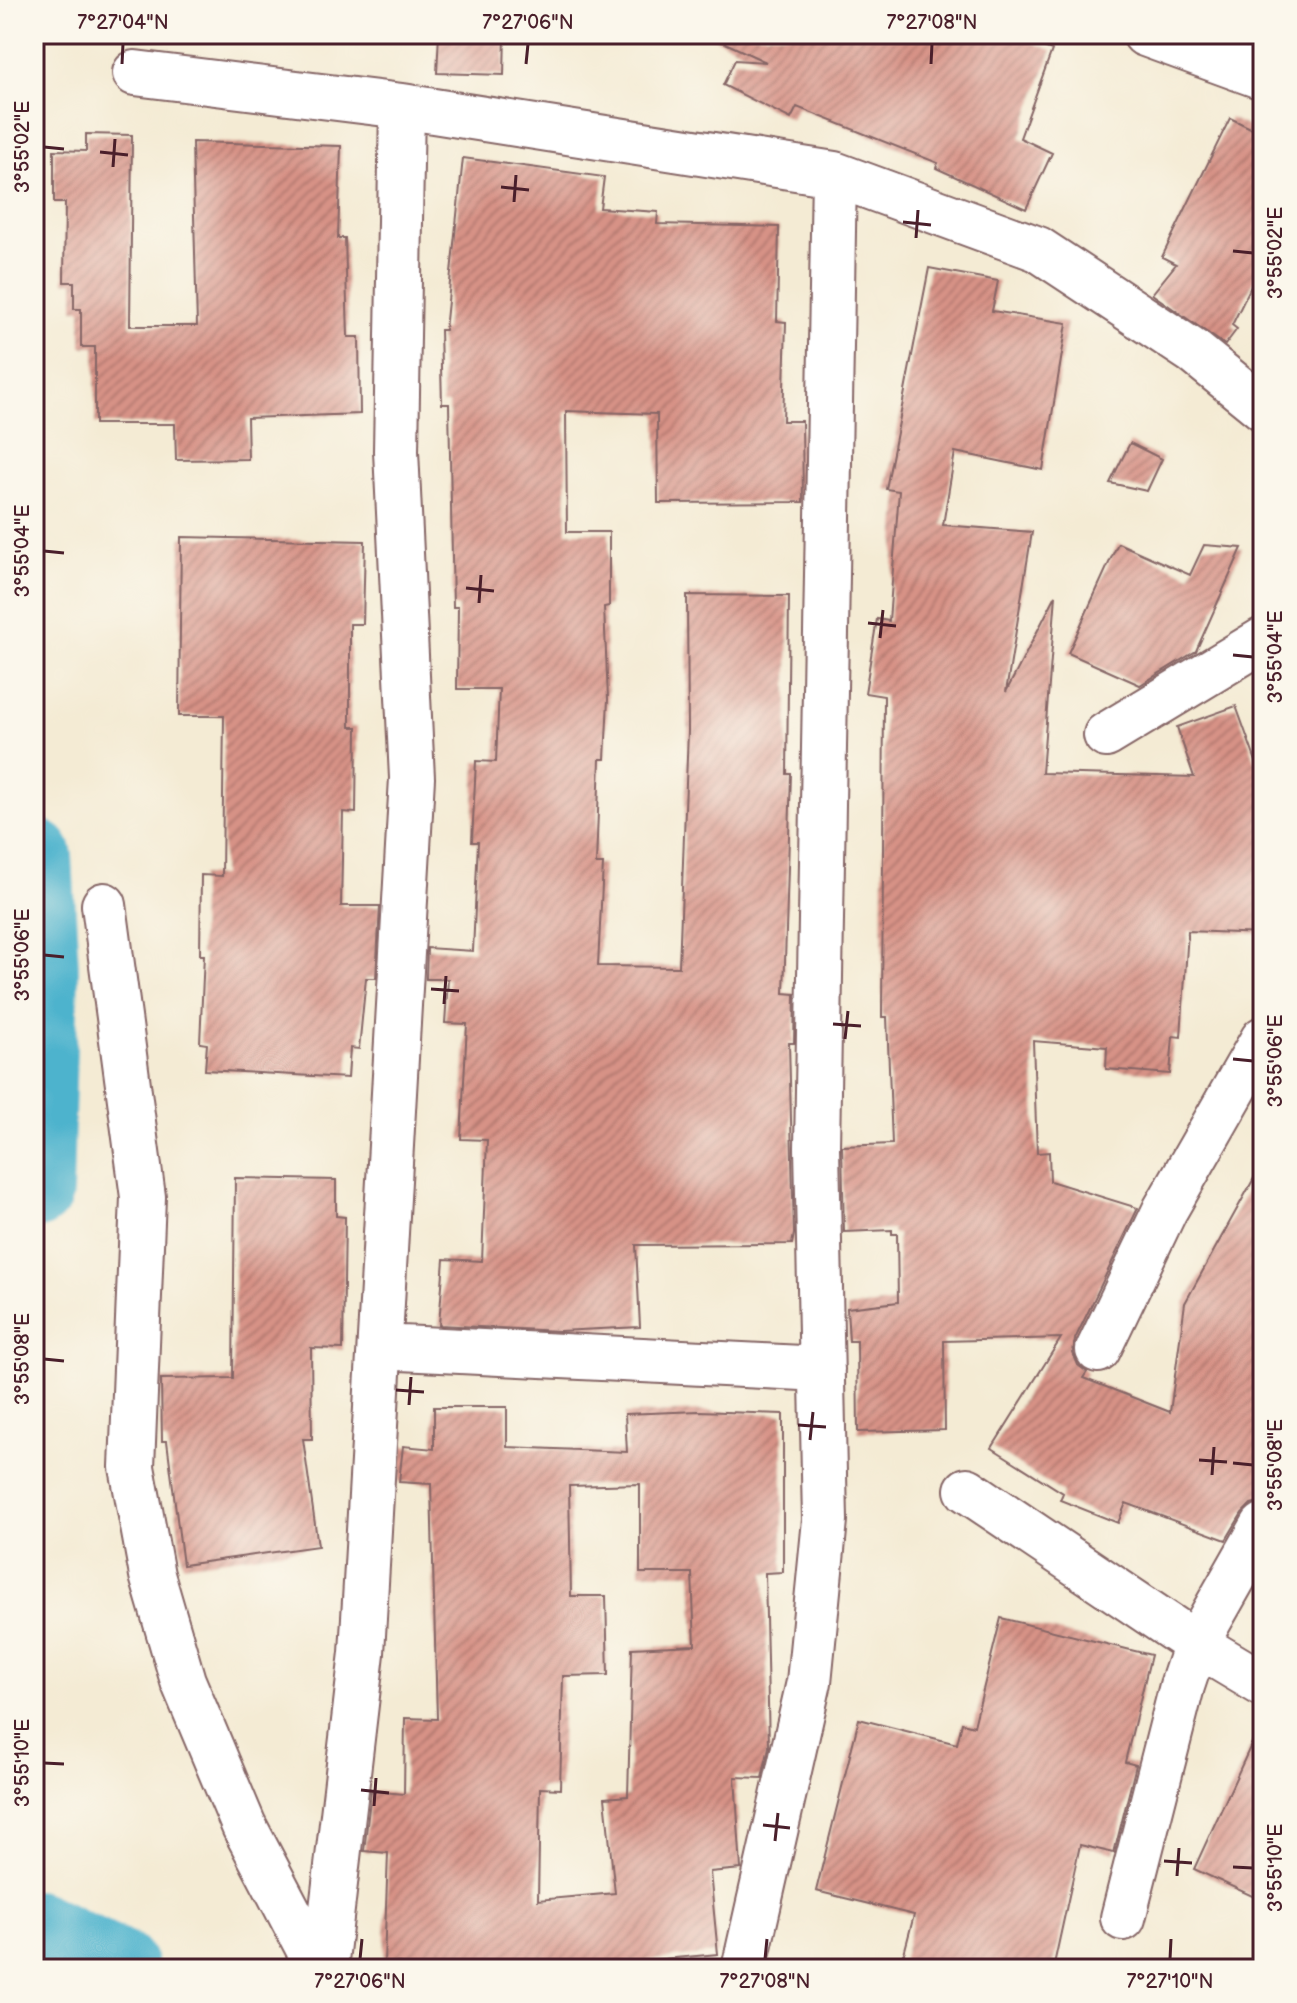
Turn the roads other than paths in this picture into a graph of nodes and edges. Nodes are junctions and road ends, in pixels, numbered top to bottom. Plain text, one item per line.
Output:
1 (1157, 36) edge
2 (135, 73) dead end
3 (1263, 77) edge
4 (402, 106) junction
5 (834, 174) junction
6 (1263, 408) edge
7 (1263, 640) edge
8 (1106, 735) dead end
9 (104, 905) dead end
10 (1263, 1039) edge
11 (381, 1347) junction
12 (1098, 1350) dead end
13 (822, 1369) junction
14 (967, 1490) dead end
15 (1263, 1526) edge
16 (1196, 1644) junction
17 (1263, 1684) edge
18 (1123, 1918) dead end
19 (322, 1969) edge
20 (744, 1969) edge

1 - 3 street
2 - 4 street
4 - 5 street
4 - 11 street
5 - 6 street
5 - 13 street
7 - 8 street
9 - 19 street
10 - 12 street
11 - 13 street
11 - 19 street
13 - 20 street
14 - 16 street
15 - 16 street
16 - 17 street
16 - 18 street

